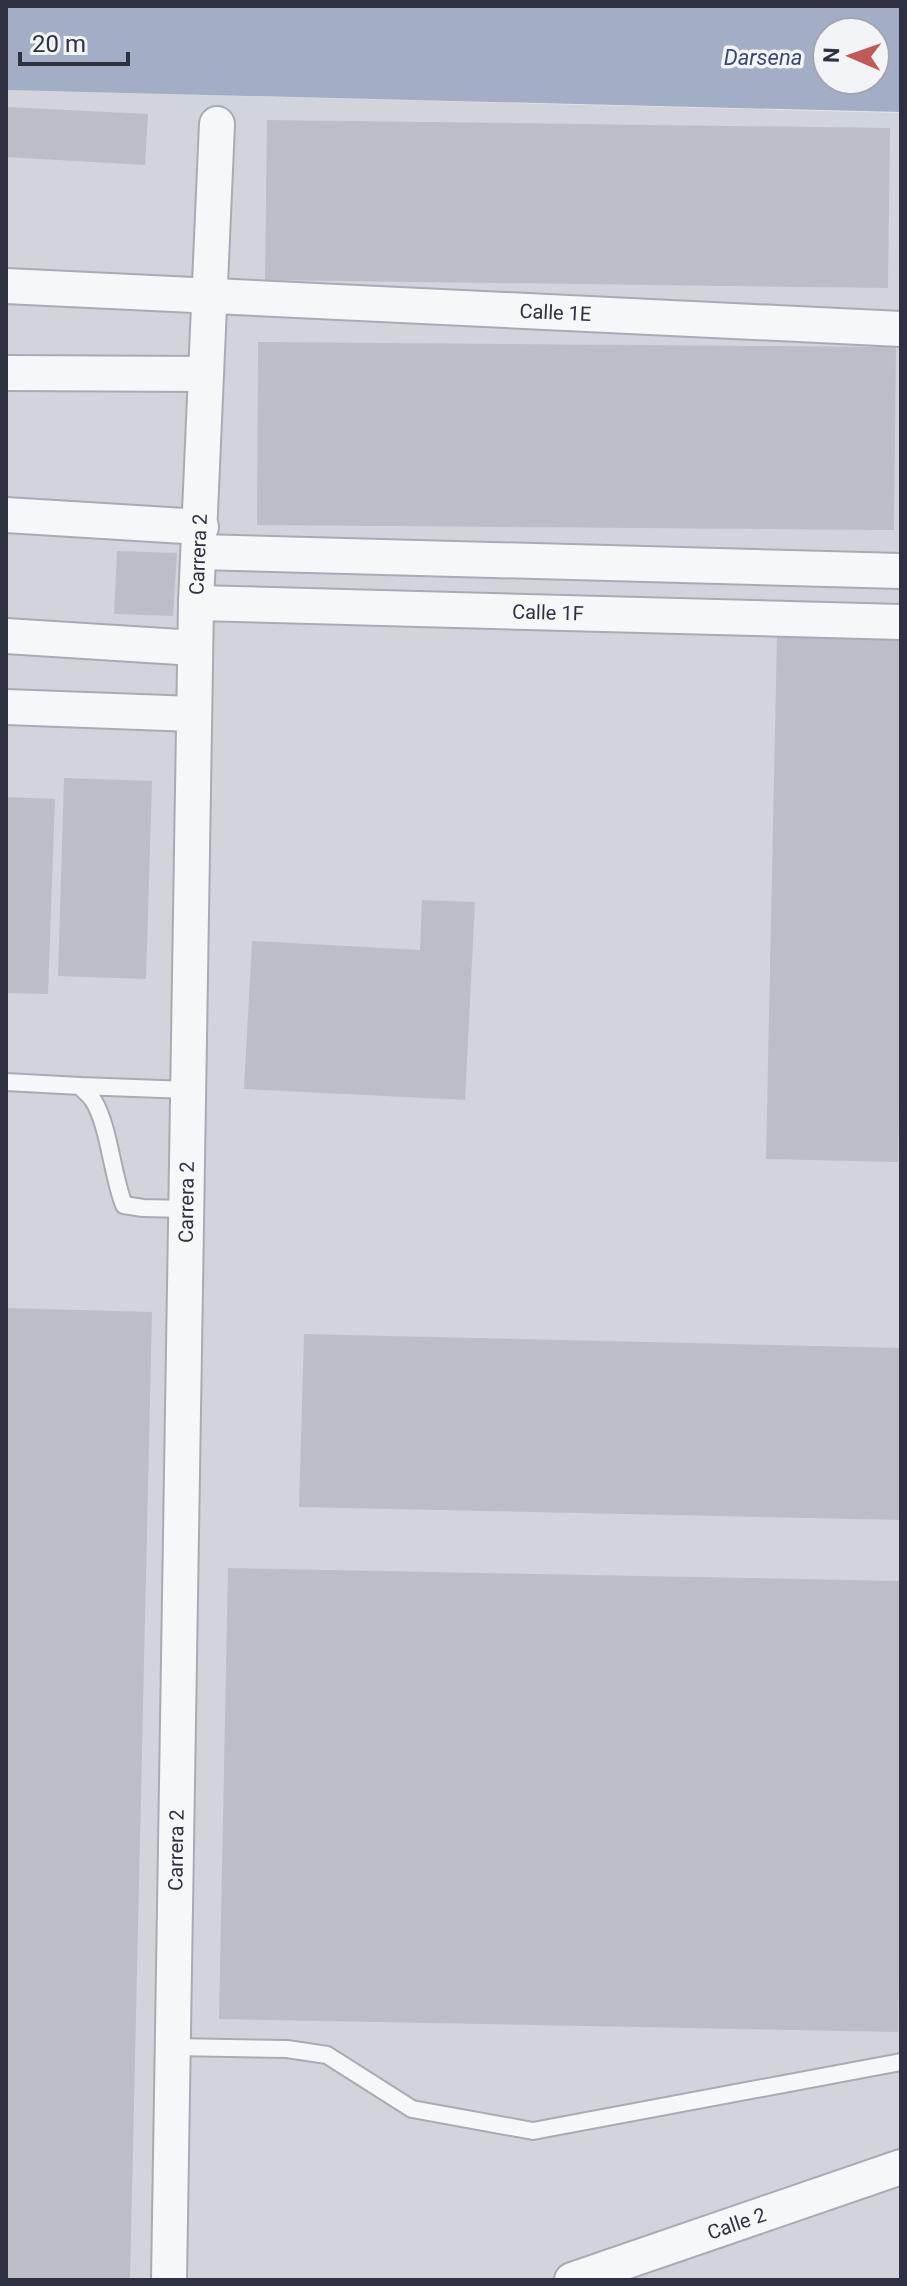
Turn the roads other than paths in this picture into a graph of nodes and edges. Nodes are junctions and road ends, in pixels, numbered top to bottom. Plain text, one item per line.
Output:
1 (217, 124) dead end
2 (6, 286) edge
3 (209, 294) junction
4 (901, 329) edge
5 (6, 373) edge
6 (205, 374) junction
7 (6, 515) edge
8 (200, 539) junction
9 (901, 571) edge
10 (196, 603) junction
11 (901, 622) edge
12 (6, 636) edge
13 (195, 648) junction
14 (6, 707) edge
15 (194, 714) junction
16 (6, 1082) edge
17 (80, 1086) junction
18 (188, 1090) junction
19 (186, 1209) junction
20 (173, 2047) junction
21 (901, 2062) edge
22 (901, 2167) edge
23 (169, 2280) edge
24 (572, 2280) edge

1 - 3 street, Carrera 2
2 - 3 street, Calle 1E
3 - 4 street, Calle 1E
3 - 6 street, Carrera 2
5 - 6 street
6 - 8 street, Carrera 2
7 - 8 street
8 - 9 street
8 - 10 street, Carrera 2
10 - 11 street, Calle 1F
10 - 13 street, Carrera 2
12 - 13 street
13 - 15 street, Carrera 2
14 - 15 street
15 - 18 street, Carrera 2
16 - 17 lane
17 - 18 lane
17 - 19 lane
18 - 19 street, Carrera 2
19 - 20 street, Carrera 2
20 - 21 lane
20 - 23 street, Carrera 2
22 - 24 street, Calle 2

